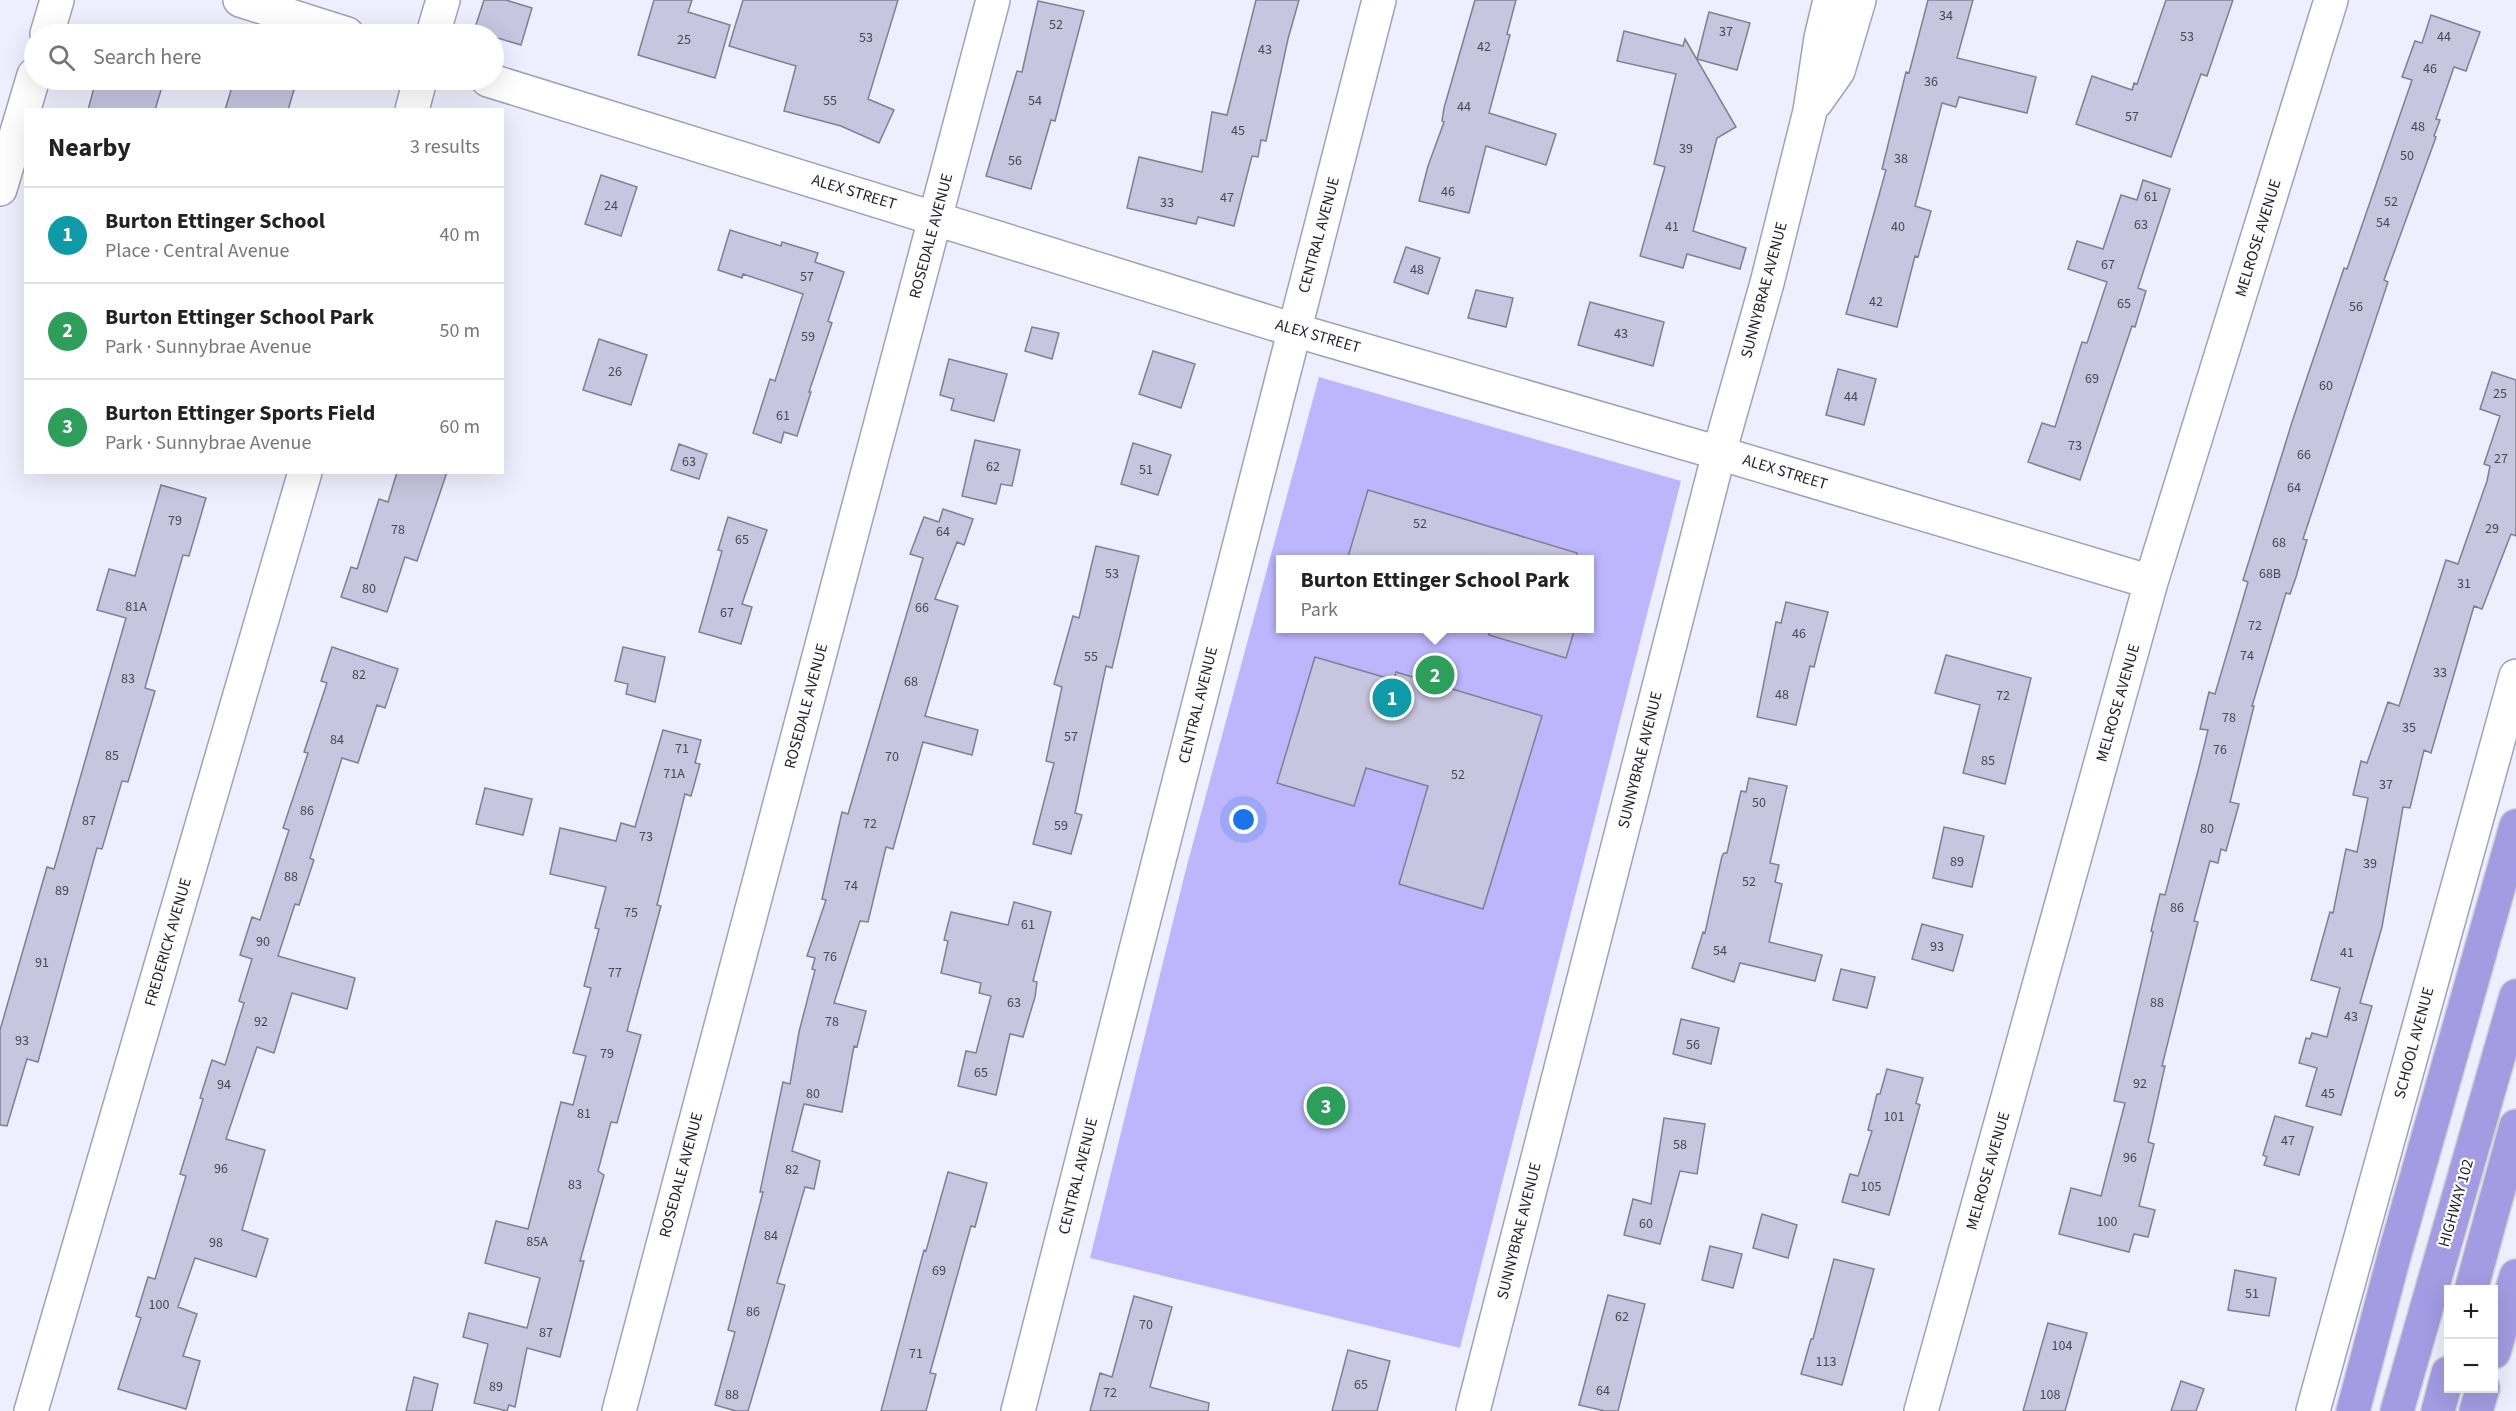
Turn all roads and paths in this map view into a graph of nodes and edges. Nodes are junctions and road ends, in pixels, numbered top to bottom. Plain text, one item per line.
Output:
1 (57, 0) edge
2 (240, 0) edge
3 (443, 0) edge
4 (993, 0) edge
5 (1379, 0) edge
6 (1830, 0) edge
7 (1859, 0) edge
8 (2331, 0) edge
9 (50, 24) edge
10 (315, 24) edge
11 (437, 24) edge
12 (504, 85) edge
13 (30, 90) edge
14 (417, 90) edge
15 (24, 108) edge
16 (413, 108) edge
17 (24, 109) edge
18 (1810, 111) junction
19 (0, 189) edge
20 (936, 218) junction
21 (1294, 330) junction
22 (1719, 453) junction
23 (304, 474) edge
24 (2151, 582) junction
25 (2516, 676) edge
26 (2516, 826) edge
27 (2516, 996) edge
28 (2516, 1126) edge
29 (2516, 1276) edge
30 (2472, 1285) edge
31 (2497, 1339) edge
32 (2444, 1388) edge
33 (2482, 1393) edge
34 (31, 1411) edge
35 (619, 1411) edge
36 (1017, 1411) edge
37 (1473, 1411) edge
38 (1921, 1411) edge
39 (2313, 1411) edge
40 (2353, 1411) edge
41 (2397, 1411) edge
42 (2438, 1411) edge
43 (2476, 1411) edge

1 - 9 street
2 - 10 street
3 - 11 street
4 - 20 street, ROSEDALE AVENUE
5 - 21 street, CENTRAL AVENUE
6 - 18 street, SUNNYBRAE AVENUE
7 - 18 street, SUNNYBRAE AVENUE
8 - 24 street, MELROSE AVENUE
12 - 20 street, ALEX STREET
13 - 15 street
14 - 16 street
17 - 19 street
18 - 22 street, SUNNYBRAE AVENUE
20 - 21 street, ALEX STREET
20 - 35 street, ROSEDALE AVENUE
21 - 22 street, ALEX STREET
21 - 36 street, CENTRAL AVENUE
22 - 24 street, ALEX STREET
22 - 37 street, SUNNYBRAE AVENUE
23 - 34 street, FREDERICK AVENUE
24 - 38 street, MELROSE AVENUE
25 - 39 street, SCHOOL AVENUE
26 - 40 highway
27 - 41 highway, HIGHWAY 102
28 - 30 highway
29 - 31 highway
32 - 42 highway
33 - 43 highway

